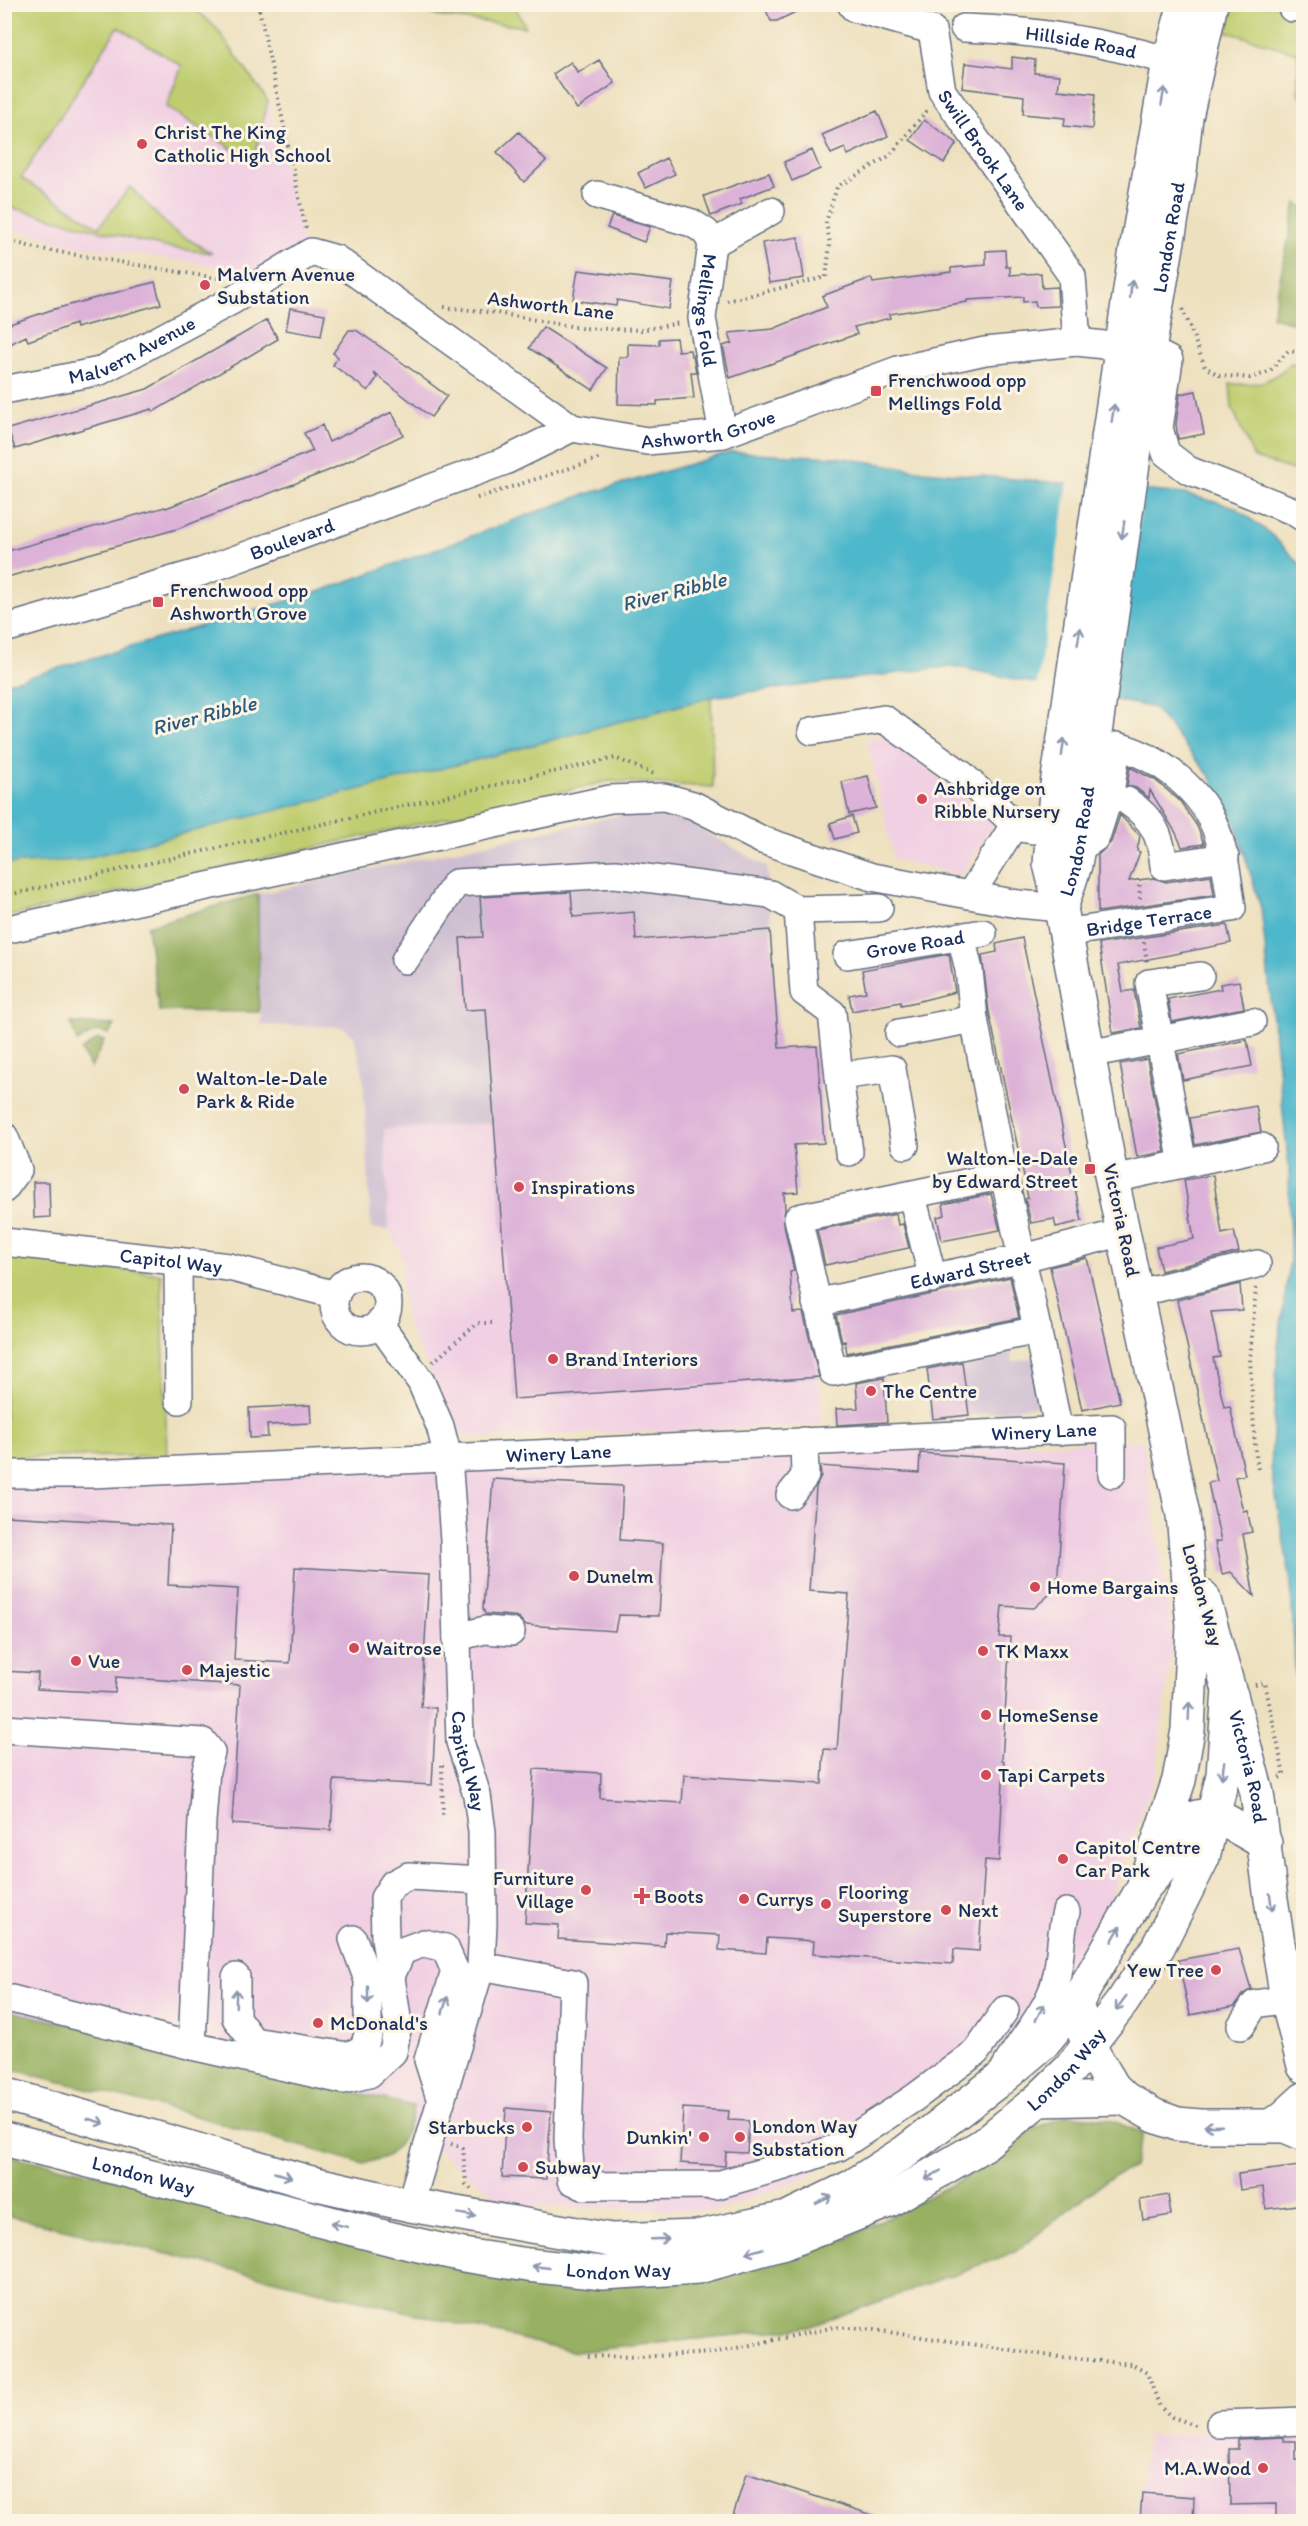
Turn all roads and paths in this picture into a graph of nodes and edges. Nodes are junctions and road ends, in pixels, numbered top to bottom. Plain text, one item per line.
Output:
1 (258, 4) edge
2 (852, 4) edge
3 (1185, 4) edge
4 (1211, 4) edge
5 (964, 28) dead end
6 (1183, 65) junction
7 (942, 92) junction
8 (597, 195) dead end
9 (771, 211) dead end
10 (4, 239) edge
11 (712, 244) junction
12 (311, 252) junction
13 (259, 285) junction
14 (1181, 304) dead end
15 (441, 307) dead end
16 (702, 312) junction
17 (1077, 342) junction
18 (1136, 348) junction
19 (1304, 353) edge
20 (4, 390) edge
21 (572, 429) junction
22 (723, 434) junction
23 (1304, 519) edge
24 (4, 629) edge
25 (812, 731) dead end
26 (653, 772) dead end
27 (1127, 801) dead end
28 (1019, 828) junction
29 (1064, 842) junction
30 (1225, 857) junction
31 (872, 877) junction
32 (970, 895) junction
33 (4, 896) edge
34 (879, 908) junction
35 (798, 910) junction
36 (1063, 921) junction
37 (4, 930) edge
38 (889, 948) junction
39 (847, 955) dead end
40 (405, 960) dead end
41 (1200, 976) dead end
42 (974, 1019) junction
43 (1252, 1022) dead end
44 (899, 1033) dead end
45 (1160, 1041) junction
46 (1088, 1054) junction
47 (839, 1076) junction
48 (4, 1136) edge
49 (905, 1145) dead end
50 (1262, 1147) dead end
51 (849, 1152) dead end
52 (1183, 1164) junction
53 (1004, 1175) junction
54 (1112, 1179) junction
55 (4, 1189) edge
56 (912, 1196) junction
57 (1124, 1232) junction
58 (4, 1242) edge
59 (1023, 1258) junction
60 (178, 1261) junction
61 (1257, 1264) joint
62 (933, 1278) junction
63 (1138, 1293) junction
64 (336, 1295) junction
65 (816, 1303) junction
66 (379, 1323) junction
67 (492, 1323) dead end
68 (1038, 1330) junction
69 (416, 1376) junction
70 (178, 1400) dead end
71 (1059, 1431) junction
72 (804, 1441) junction
73 (448, 1457) junction
74 (1258, 1470) dead end
75 (1112, 1473) dead end
76 (4, 1474) edge
77 (790, 1495) dead end
78 (1185, 1532) junction
79 (511, 1632) dead end
80 (457, 1636) junction
81 (1229, 1690) junction
82 (4, 1729) edge
83 (1214, 1814) junction
84 (1265, 1844) junction
85 (482, 1880) junction
86 (1143, 1888) junction
87 (1066, 1912) dead end
88 (353, 1939) dead end
89 (481, 1966) junction
90 (391, 1976) junction
91 (236, 1977) dead end
92 (4, 1997) edge
93 (1287, 1999) junction
94 (1076, 2003) junction
95 (1005, 2010) dead end
96 (1241, 2026) dead end
97 (1088, 2045) junction
98 (192, 2046) junction
99 (1304, 2066) edge
100 (999, 2080) junction
101 (4, 2094) edge
102 (1124, 2098) junction
103 (1304, 2099) edge
104 (1038, 2100) junction
105 (441, 2101) junction
106 (1271, 2125) junction
107 (1304, 2134) edge
108 (4, 2139) edge
109 (410, 2205) junction
110 (396, 2240) junction
111 (588, 2356) dead end
112 (1304, 2421) edge
113 (1220, 2424) joint

1 - 12 path
2 - 7 street, Swill Brook Lane
3 - 6 main road, London Road
4 - 6 main road, London Road
5 - 6 street, Hillside Road
6 - 18 main road, London Road
7 - 16 path, Ashworth Lane
7 - 17 street, Swill Brook Lane
8 - 11 street, Mellings Fold
9 - 11 street
10 - 13 path
11 - 16 street, Mellings Fold
12 - 13 street, Malvern Avenue
12 - 21 street, Ashworth Grove
13 - 20 street, Malvern Avenue
14 - 19 path
15 - 16 path, Ashworth Lane
16 - 22 street, Mellings Fold
17 - 18 street, Ashworth Grove
17 - 22 street, Ashworth Grove
18 - 23 street
18 - 29 main road, London Road
21 - 22 street, Ashworth Grove
21 - 24 street, Boulevard
25 - 28 street
26 - 33 path
27 - 30 street
28 - 29 street
28 - 32 street
29 - 30 street
29 - 36 main road, London Road
30 - 36 street, Bridge Terrace
31 - 32 street, Bridge Terrace
31 - 34 street
31 - 37 street, Bridge Terrace
32 - 36 street, Bridge Terrace
34 - 35 street
34 - 38 street
35 - 40 street
35 - 47 street
36 - 46 main road, Victoria Road
38 - 39 street, Grove Road
38 - 42 street, Grove Road
41 - 45 street
42 - 44 street
42 - 53 street
43 - 45 street
45 - 46 street
45 - 52 street
46 - 54 main road, Victoria Road
47 - 49 street
47 - 51 street
48 - 55 street
50 - 52 street
52 - 54 street
53 - 56 street
53 - 59 street
54 - 57 main road, Victoria Road
56 - 62 street
56 - 65 street
57 - 59 street, Edward Street
57 - 63 main road, Victoria Road
58 - 60 street, Capitol Way
59 - 62 street, Edward Street
59 - 68 street
60 - 64 street, Capitol Way
60 - 70 street
61 - 63 street
61 - 74 path
62 - 65 street, Edward Street
63 - 78 main road, Victoria Road
64 - 66 street
64 - 66 street
65 - 68 street
66 - 69 street, Capitol Way
67 - 69 path
68 - 71 street
69 - 73 street, Capitol Way
71 - 72 street, Winery Lane
71 - 75 street, Winery Lane
72 - 73 street, Winery Lane
72 - 77 street
73 - 76 street, Winery Lane
73 - 80 street, Capitol Way
78 - 81 main road, London Way
86 -> 78 main road, London Way
79 - 80 street
80 - 85 street, Capitol Way
81 -> 83 main road, London Way
81 - 84 main road, Victoria Road
82 - 98 street
83 - 84 main road, Victoria Road
83 - 86 main road
83 -> 97 main road, London Way
84 -> 93 main road, Victoria Road
85 - 89 street, Capitol Way
85 - 90 street
94 -> 86 main road, London Way
100 -> 87 street
88 -> 91 street
89 - 95 street
89 - 105 street, Capitol Way
90 - 98 street
105 -> 90 street
92 - 98 street
93 - 96 street
93 - 99 main road, Victoria Road
94 - 97 main road
94 - 100 main road, London Way
97 - 102 main road
97 - 104 main road, London Way
109 -> 100 main road, London Way
101 -> 109 main road, London Way
102 - 104 main road
106 -> 102 main road
103 - 106 main road
104 -> 110 main road, London Way
105 - 109 street, Capitol Way
106 - 107 main road
110 -> 108 main road, London Way
109 - 110 main road
111 - 113 path
112 - 113 street

